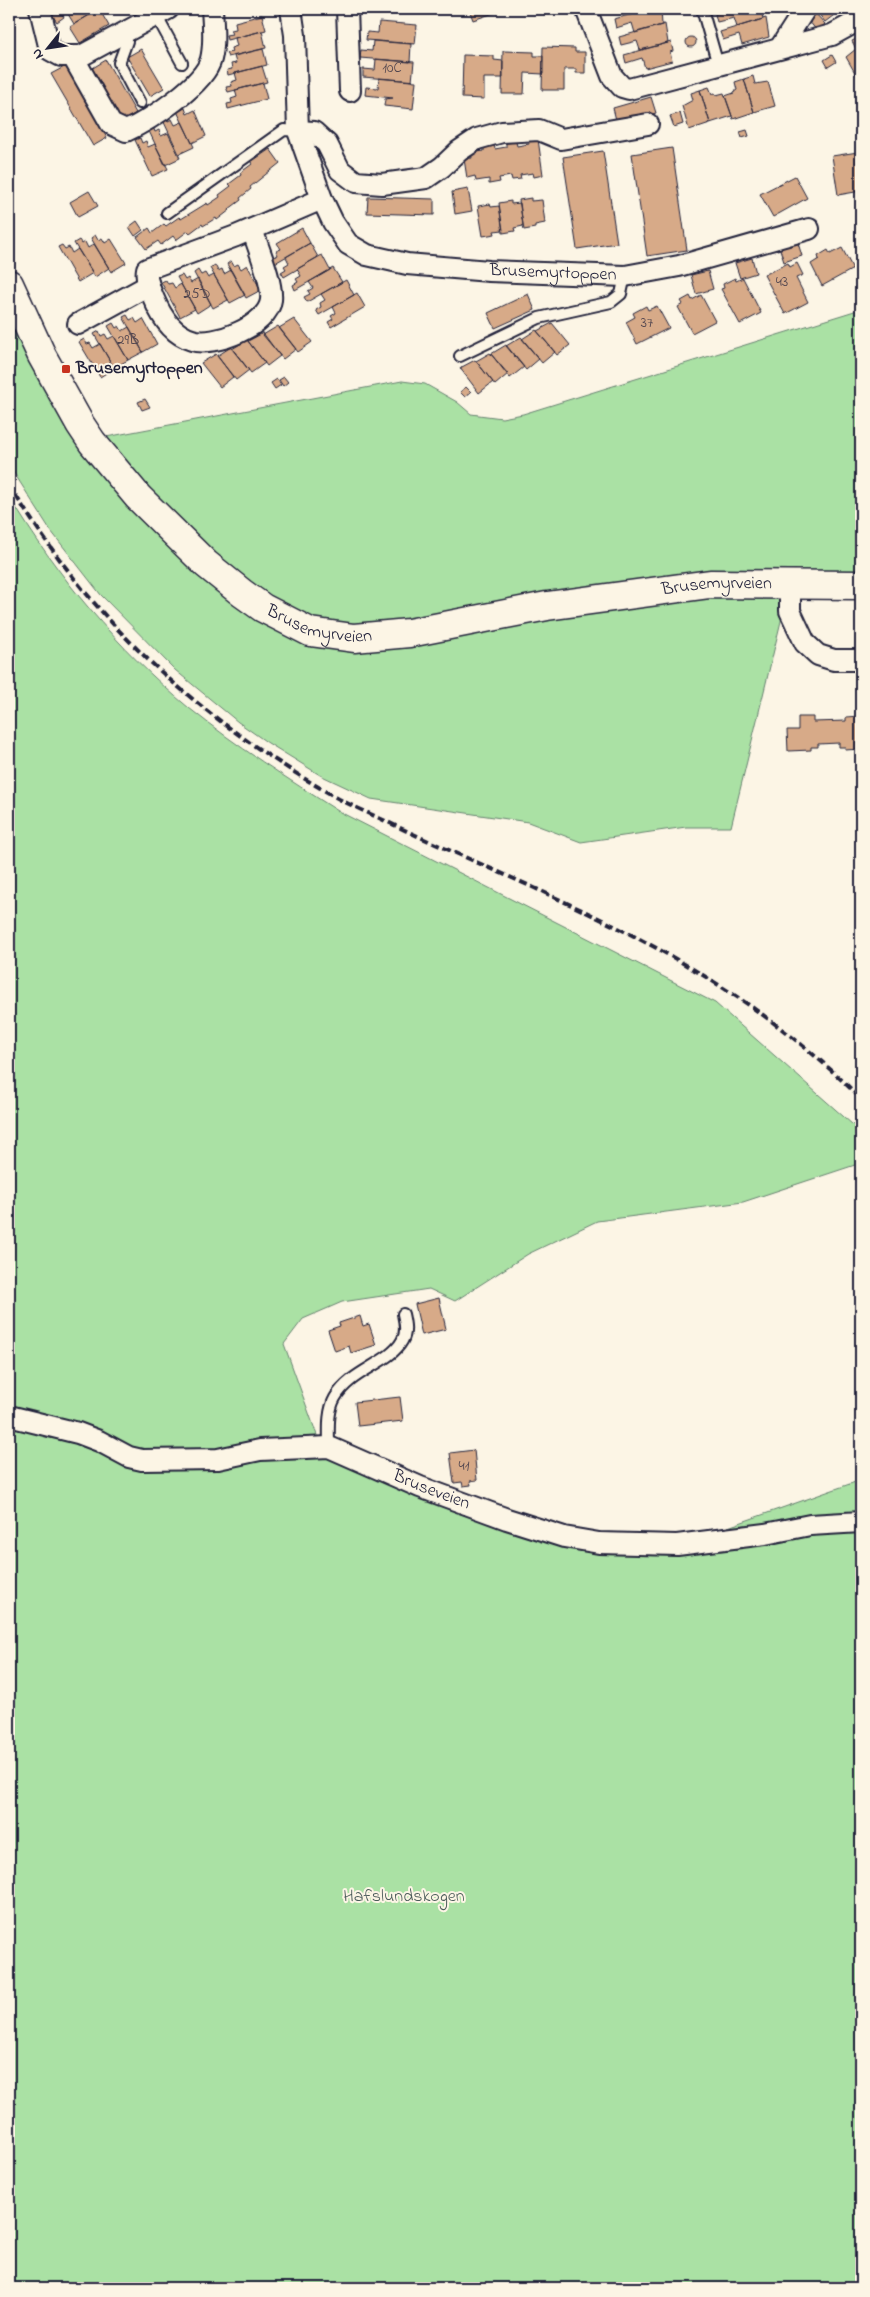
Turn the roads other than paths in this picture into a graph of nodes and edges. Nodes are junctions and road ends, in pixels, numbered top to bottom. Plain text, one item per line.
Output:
1 (40, 9) edge
2 (212, 9) edge
3 (291, 9) edge
4 (347, 9) edge
5 (586, 9) edge
6 (702, 9) edge
7 (805, 9) edge
8 (162, 12) edge
9 (861, 19) edge
10 (123, 34) junction
11 (780, 48) junction
12 (73, 57) junction
13 (182, 63) dead end
14 (718, 65) junction
15 (350, 90) dead end
16 (140, 103) dead end
17 (648, 124) dead end
18 (298, 132) junction
19 (322, 199) junction
20 (167, 213) dead end
21 (252, 229) junction
22 (809, 230) dead end
23 (626, 276) junction
24 (9, 284) edge
25 (149, 285) junction
26 (78, 324) dead end
27 (460, 356) dead end
28 (790, 584) junction
29 (861, 585) edge
30 (861, 660) edge
31 (403, 1314) dead end
32 (9, 1416) edge
33 (330, 1447) junction
34 (861, 1522) edge

1 - 12 street
2 - 12 street
3 - 18 street, Brusemyrtoppen
4 - 15 street
5 - 14 street
6 - 14 lane
7 - 11 street
8 - 10 street
8 - 13 lane
9 - 11 street
10 - 12 street
10 - 16 lane
11 - 14 street
17 - 18 street
18 - 19 street, Brusemyrtoppen
18 - 20 lane
19 - 21 street
19 - 23 street, Brusemyrtoppen
21 - 25 street
21 - 25 street
22 - 23 street, Brusemyrtoppen
23 - 27 lane
24 - 28 street, Brusemyrveien
25 - 26 street
28 - 29 street, Brusemyrveien
28 - 30 street, Brusemyrveien
31 - 33 lane
32 - 33 street, Bruseveien
33 - 34 street, Bruseveien

